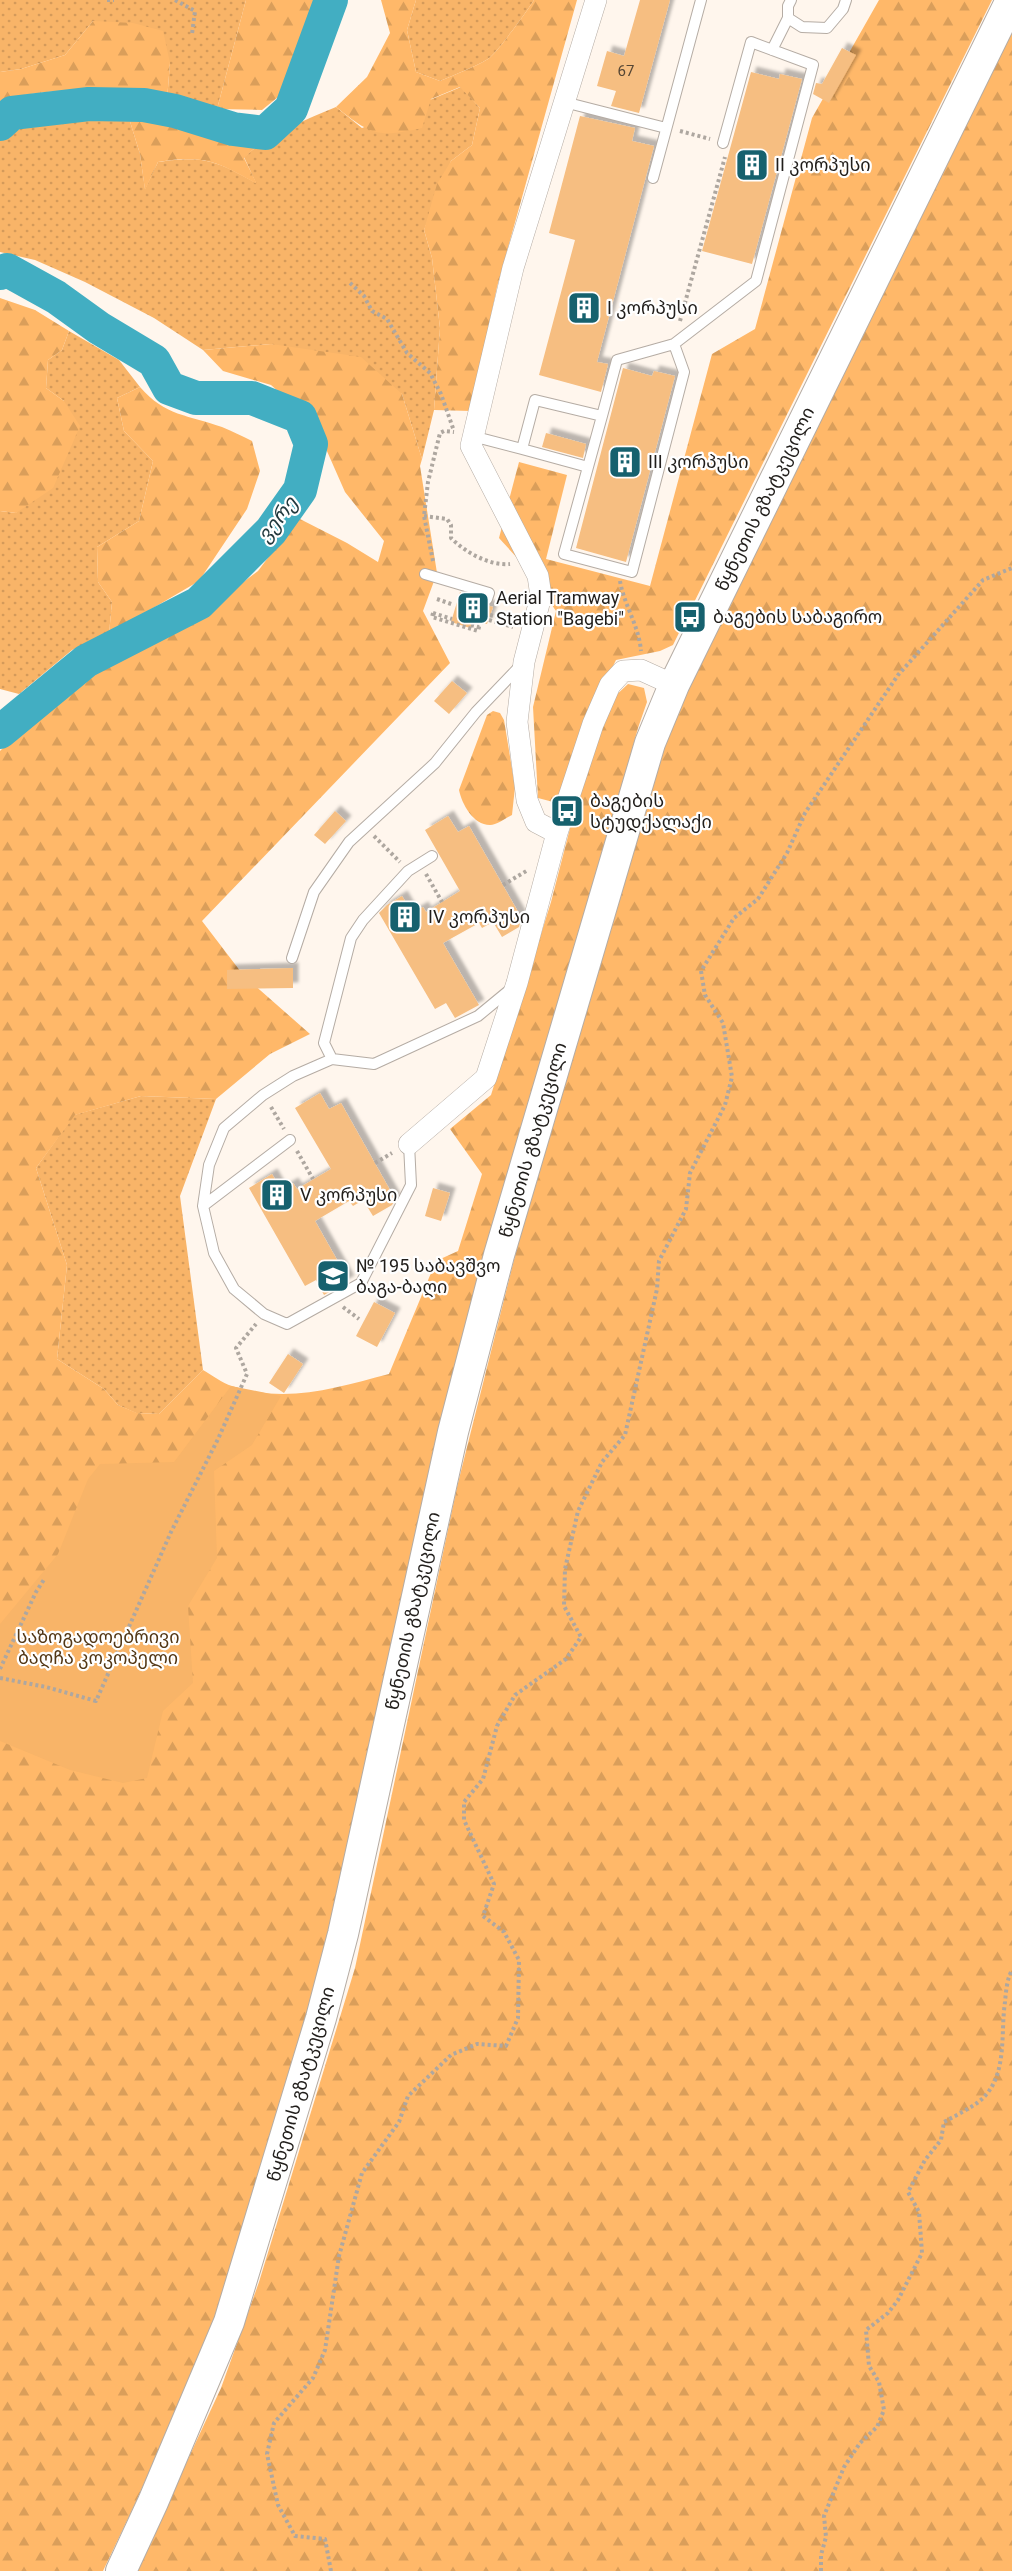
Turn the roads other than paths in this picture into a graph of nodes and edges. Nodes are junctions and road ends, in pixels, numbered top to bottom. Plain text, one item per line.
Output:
1 (596, 0) edge
2 (701, 0) edge
3 (791, 0) edge
4 (846, 0) edge
5 (1011, 0) edge
6 (788, 18) junction
7 (772, 50) junction
8 (564, 102) junction
9 (666, 128) junction
10 (723, 142) road end
11 (653, 178) dead end
12 (674, 344) junction
13 (602, 416) junction
14 (463, 434) junction
15 (522, 449) junction
16 (588, 467) junction
17 (431, 574) road end
18 (488, 599) dead end
19 (524, 662) junction
20 (674, 685) junction
21 (557, 833) junction
22 (432, 856) dead end
23 (292, 958) dead end
24 (517, 983) junction
25 (332, 1059) junction
26 (290, 1140) road end
27 (409, 1144) joint
28 (203, 1206) junction
29 (121, 2571) edge

1 - 8 street
2 - 9 lane
3 - 6 lane
4 - 6 lane
5 - 20 main road, წყნეთის გზატკეცილი
6 - 7 lane
7 - 10 lane
7 - 12 lane
8 - 9 lane
8 - 14 street
9 - 11 lane
12 - 13 lane
12 - 16 lane
13 - 15 lane
13 - 16 lane
14 - 15 lane
14 - 19 street
15 - 16 lane
17 - 18 lane
19 - 21 street
19 - 23 lane
20 - 21 street
20 - 29 main road, წყნეთის გზატკეცილი
21 - 24 street
22 - 25 lane
24 - 25 lane
24 - 27 street
25 - 28 lane
26 - 28 lane
27 - 28 lane

